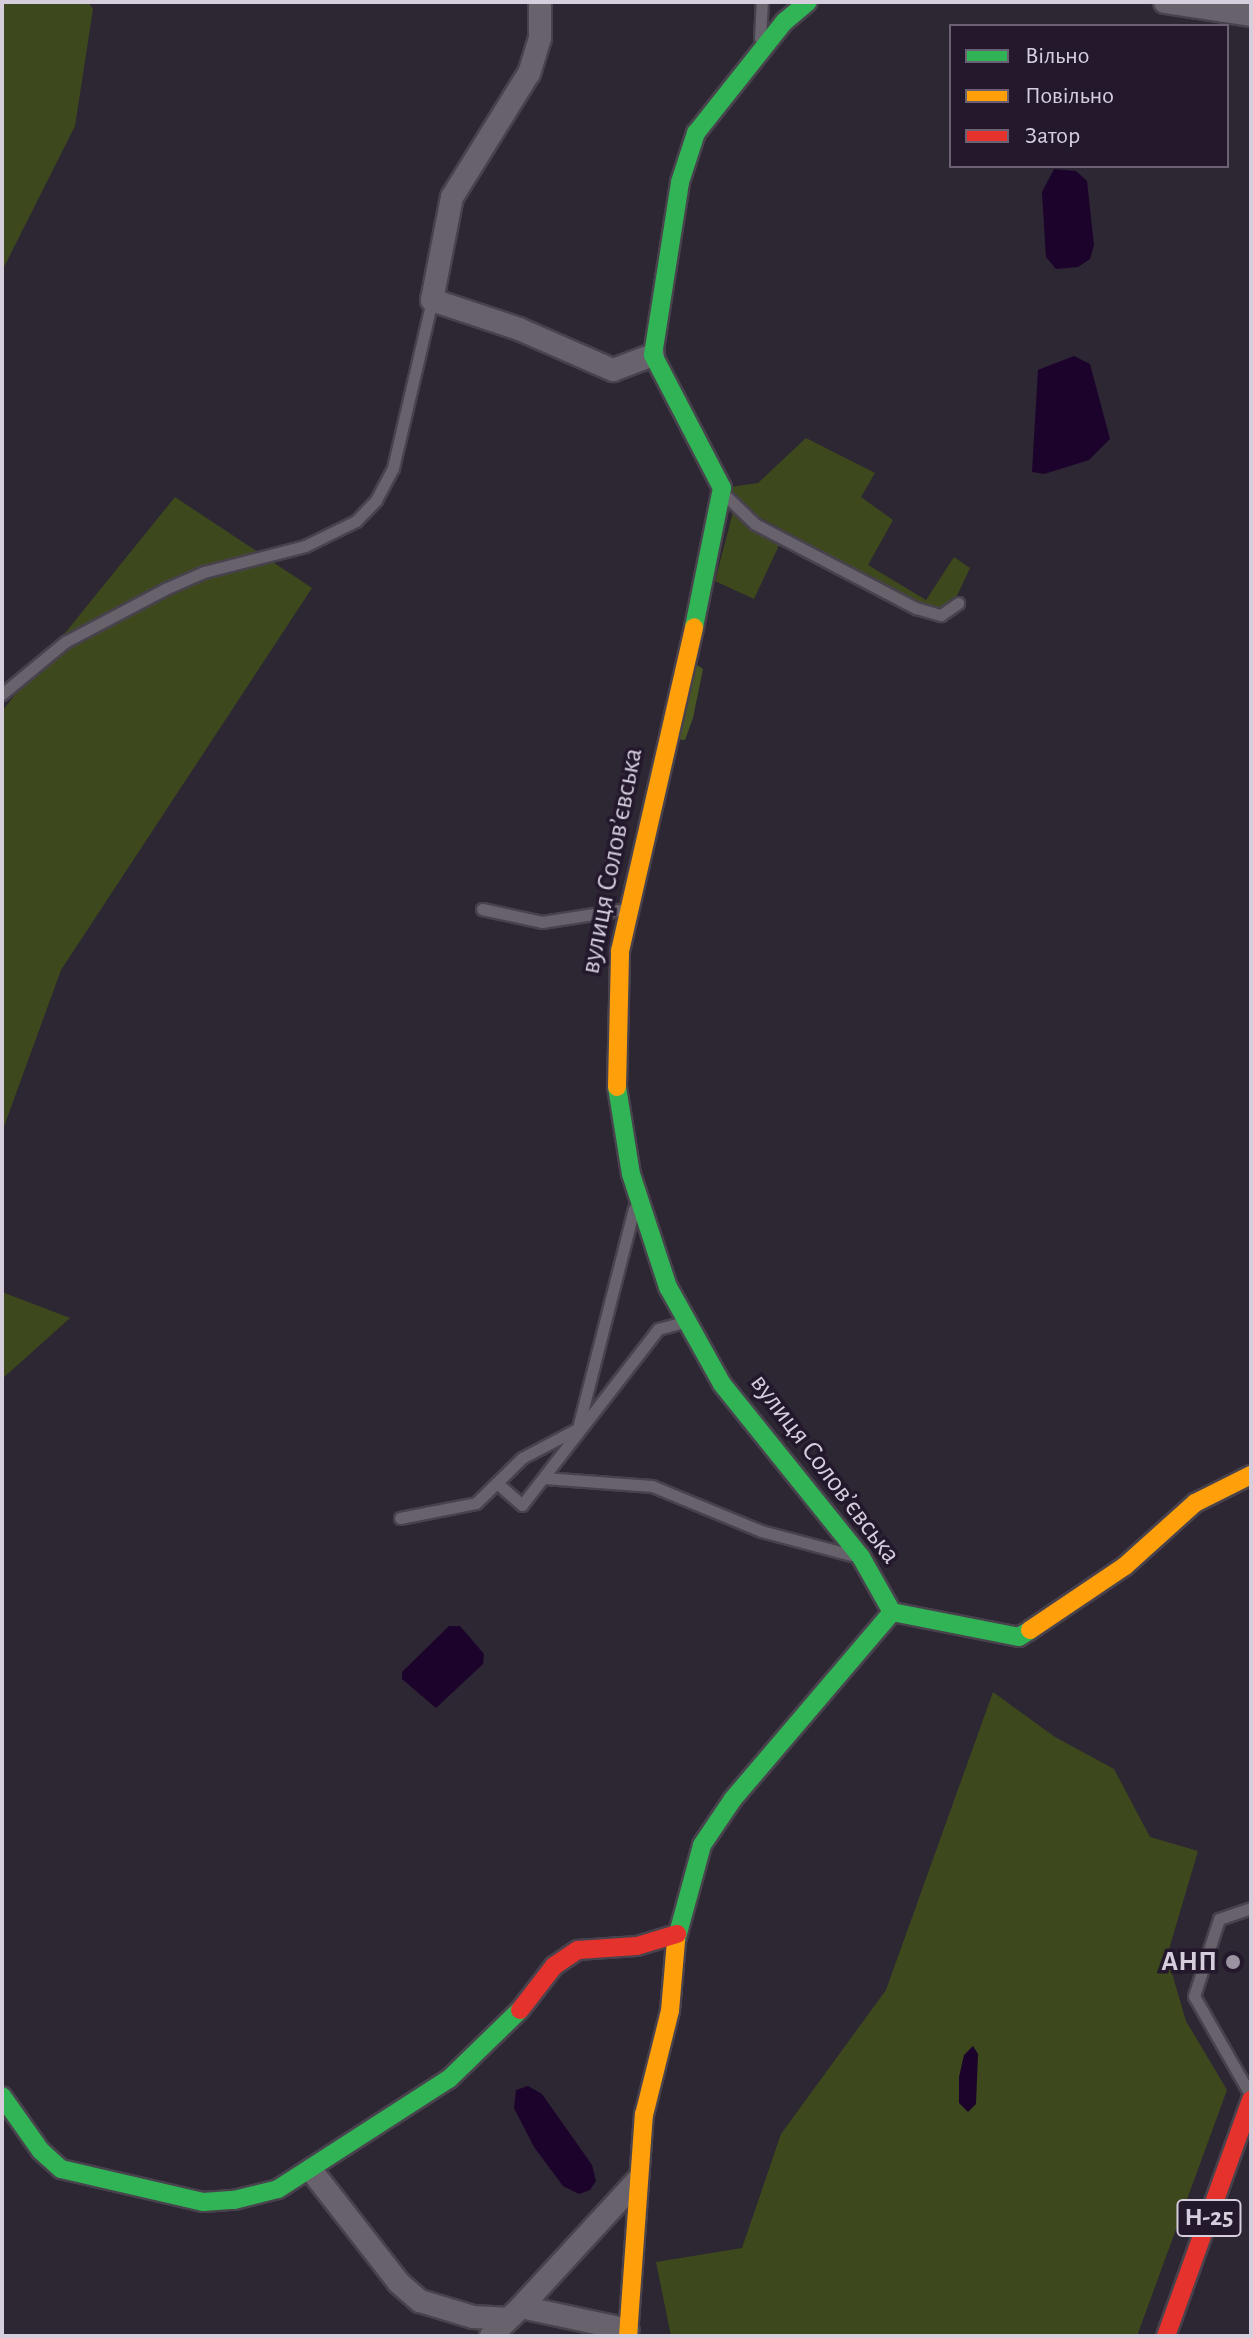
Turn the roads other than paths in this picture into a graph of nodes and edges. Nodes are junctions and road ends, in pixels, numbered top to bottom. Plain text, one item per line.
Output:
1 (540, 2) edge
2 (762, 2) edge
3 (808, 2) edge
4 (1165, 2) edge
5 (1251, 15) edge
6 (756, 58) junction
7 (432, 300) junction
8 (653, 355) junction
9 (722, 488) junction
10 (958, 603) dead end
11 (2, 694) edge
12 (482, 909) dead end
13 (628, 909) junction
14 (637, 1198) junction
15 (689, 1322) junction
16 (581, 1427) junction
17 (1251, 1475) edge
18 (544, 1478) junction
19 (498, 1484) junction
20 (400, 1518) dead end
21 (861, 1557) junction
22 (892, 1612) junction
23 (1251, 1908) edge
24 (677, 1934) junction
25 (2, 2096) edge
26 (1251, 2098) edge
27 (311, 2170) junction
28 (637, 2181) junction
29 (514, 2313) junction
30 (628, 2333) edge
31 (491, 2336) edge
32 (1166, 2336) edge

1 - 7 street
2 - 6 lane
3 - 6 street
4 - 5 street
6 - 8 street
7 - 8 street
7 - 11 lane
8 - 9 street
9 - 10 lane
9 - 13 street, вулиця Соловʼєвська
12 - 13 lane
13 - 14 street, вулиця Соловʼєвська
14 - 15 street, вулиця Соловʼєвська
14 - 16 lane
15 - 16 lane
15 - 21 street, вулиця Соловʼєвська
16 - 18 lane
16 - 19 lane
17 - 22 street
18 - 19 lane
18 - 21 lane
19 - 20 lane
21 - 22 street, вулиця Соловʼєвська
22 - 24 street
23 - 26 lane
24 - 27 street
24 - 28 street
25 - 27 street
26 - 32 street, Н-25
27 - 29 street
28 - 29 street
28 - 30 street
29 - 30 street
29 - 31 street

